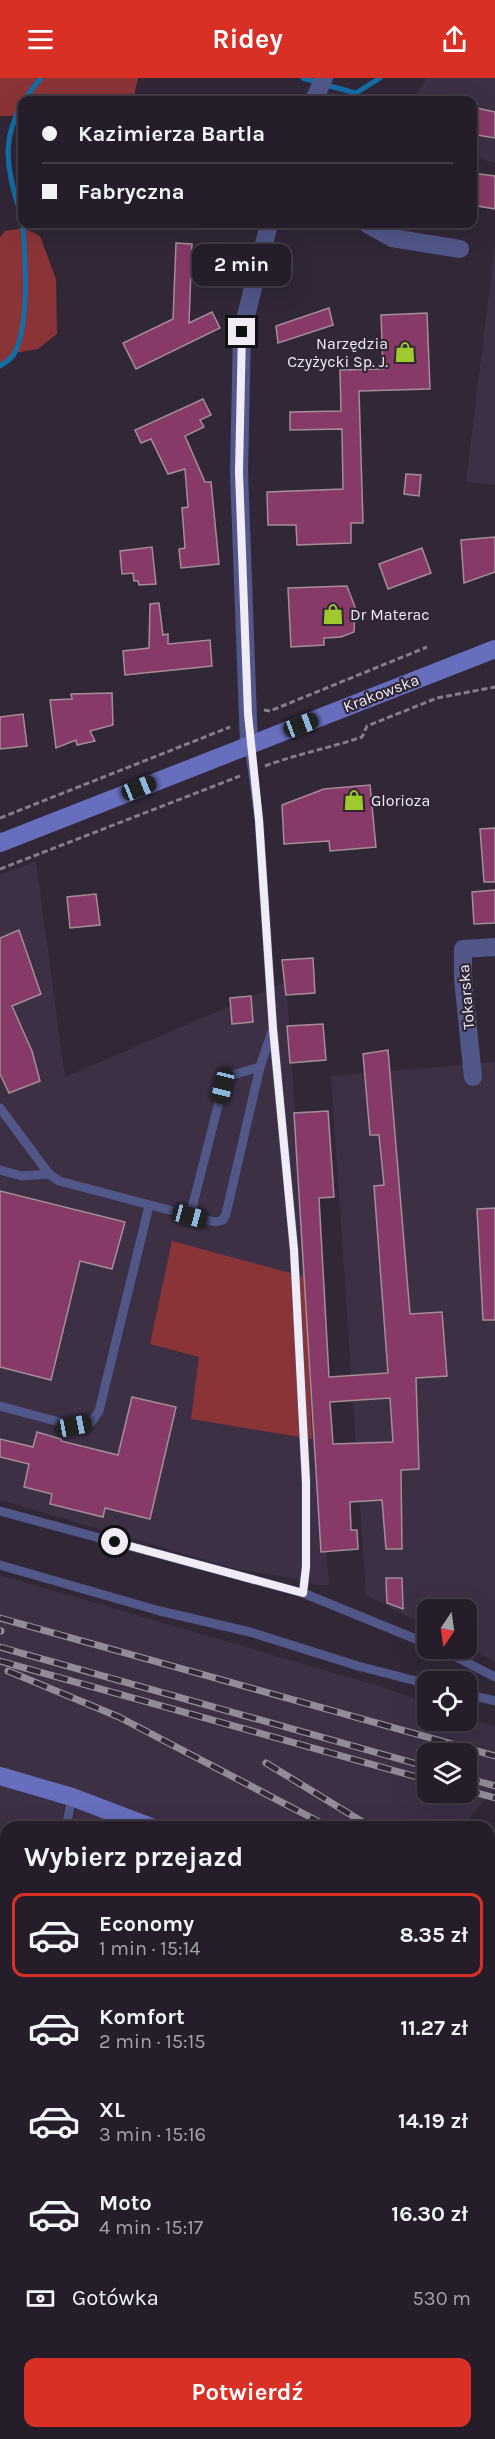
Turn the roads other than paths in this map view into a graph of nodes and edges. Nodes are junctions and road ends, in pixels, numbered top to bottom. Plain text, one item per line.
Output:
1 (324, 78) edge
2 (316, 96) edge
3 (268, 228) edge
4 (374, 228) edge
5 (460, 249) dead end
6 (495, 649) edge
7 (249, 745) junction
8 (0, 843) edge
9 (495, 947) edge
10 (273, 1029) junction
11 (260, 1067) junction
12 (473, 1077) dead end
13 (0, 1108) edge
14 (0, 1170) edge
15 (49, 1174) junction
16 (149, 1206) junction
17 (190, 1216) junction
18 (0, 1406) edge
19 (0, 1511) edge
20 (0, 1565) edge
21 (303, 1593) junction
22 (417, 1640) edge
23 (464, 1659) edge
24 (495, 1677) edge
25 (417, 1681) edge
26 (477, 1697) edge
27 (495, 1701) edge
28 (0, 1776) edge
29 (72, 1797) junction
30 (67, 1821) edge
31 (135, 1821) edge

1 - 2 street
3 - 7 street
4 - 5 street
6 - 7 street, Krakowska
7 - 8 street, Krakowska
7 - 10 lane
9 - 12 street, Tokarska
10 - 11 lane
10 - 21 lane
11 - 17 lane
11 - 17 lane
13 - 15 lane
14 - 15 lane
15 - 16 lane
16 - 17 lane
16 - 18 lane
19 - 21 lane
20 - 25 lane
21 - 22 lane
23 - 24 lane
26 - 27 lane
28 - 29 street
29 - 30 lane
29 - 31 street

